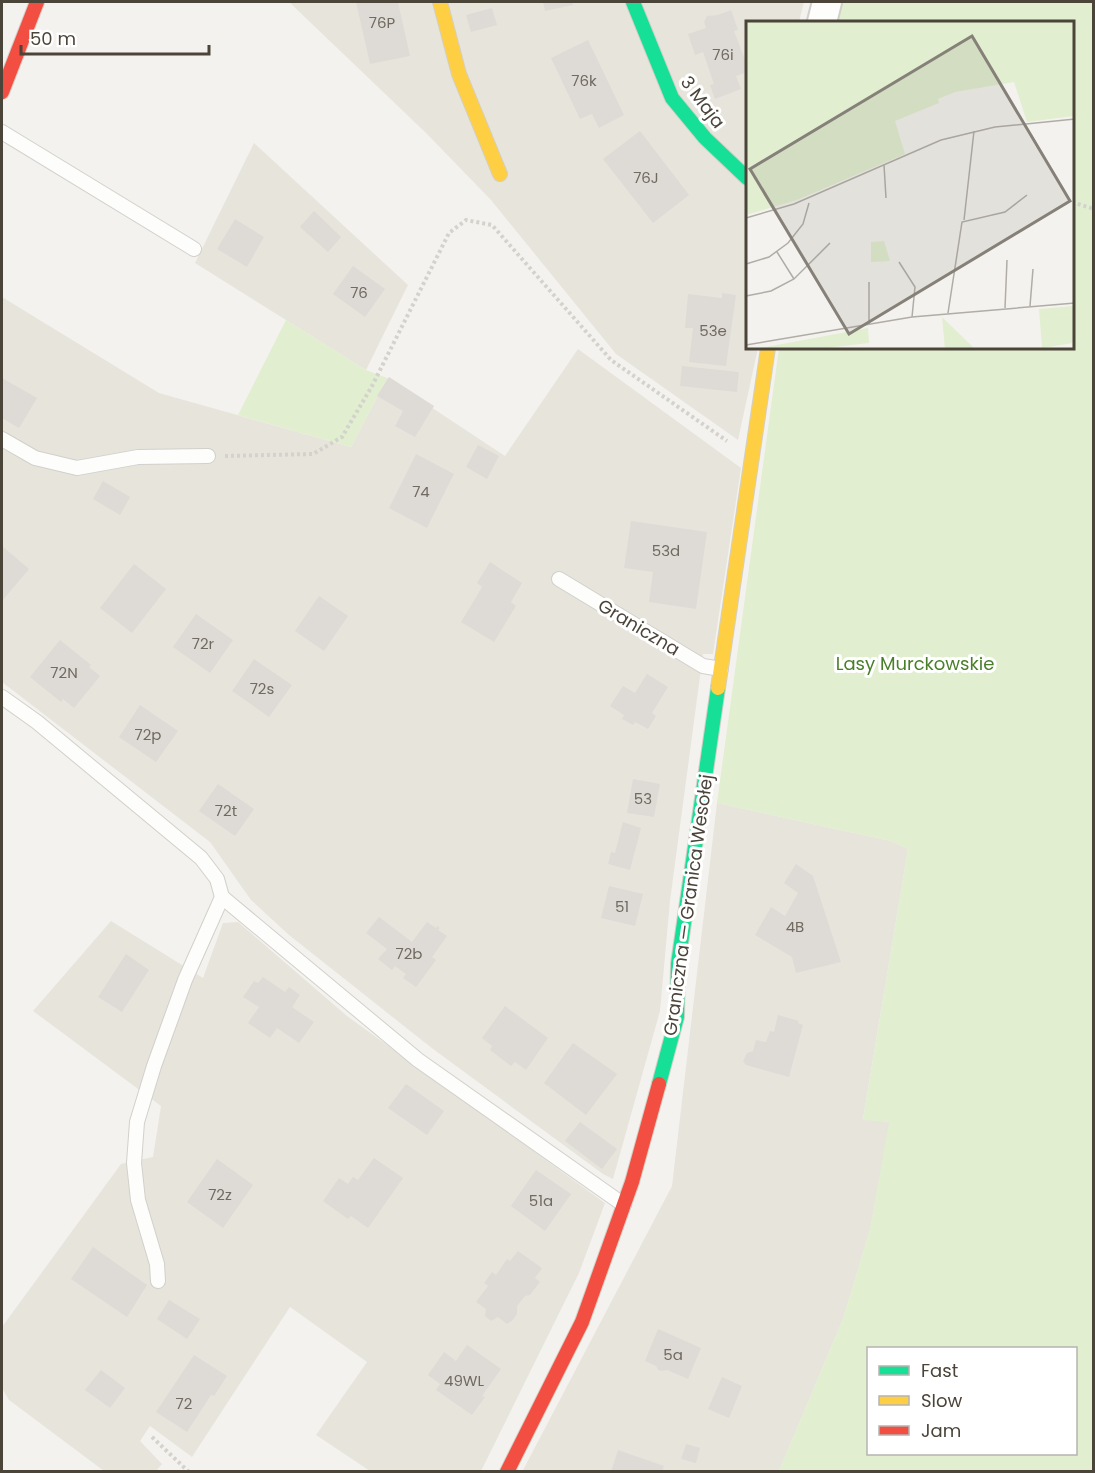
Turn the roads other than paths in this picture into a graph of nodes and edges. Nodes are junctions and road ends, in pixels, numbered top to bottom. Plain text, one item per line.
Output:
1 (37, 2) edge
2 (440, 2) edge
3 (633, 2) edge
4 (827, 2) edge
5 (822, 21) edge
6 (2, 92) edge
7 (2, 132) edge
8 (500, 174) dead end
9 (746, 177) edge
10 (194, 249) dead end
11 (768, 350) edge
12 (2, 439) edge
13 (208, 456) road end
14 (559, 579) dead end
15 (721, 669) junction
16 (2, 697) edge
17 (222, 897) junction
18 (624, 1205) junction
19 (158, 1281) dead end
20 (507, 1472) edge

1 - 6 street
2 - 8 street
3 - 9 street, 3 Maja
4 - 5 street
7 - 10 lane
11 - 15 street, Graniczna — Granica Wesołej
12 - 13 lane
14 - 15 lane, Graniczna
15 - 18 street, Graniczna — Granica Wesołej
16 - 17 lane
17 - 18 lane
17 - 19 lane
18 - 20 street, Graniczna — Granica Wesołej

